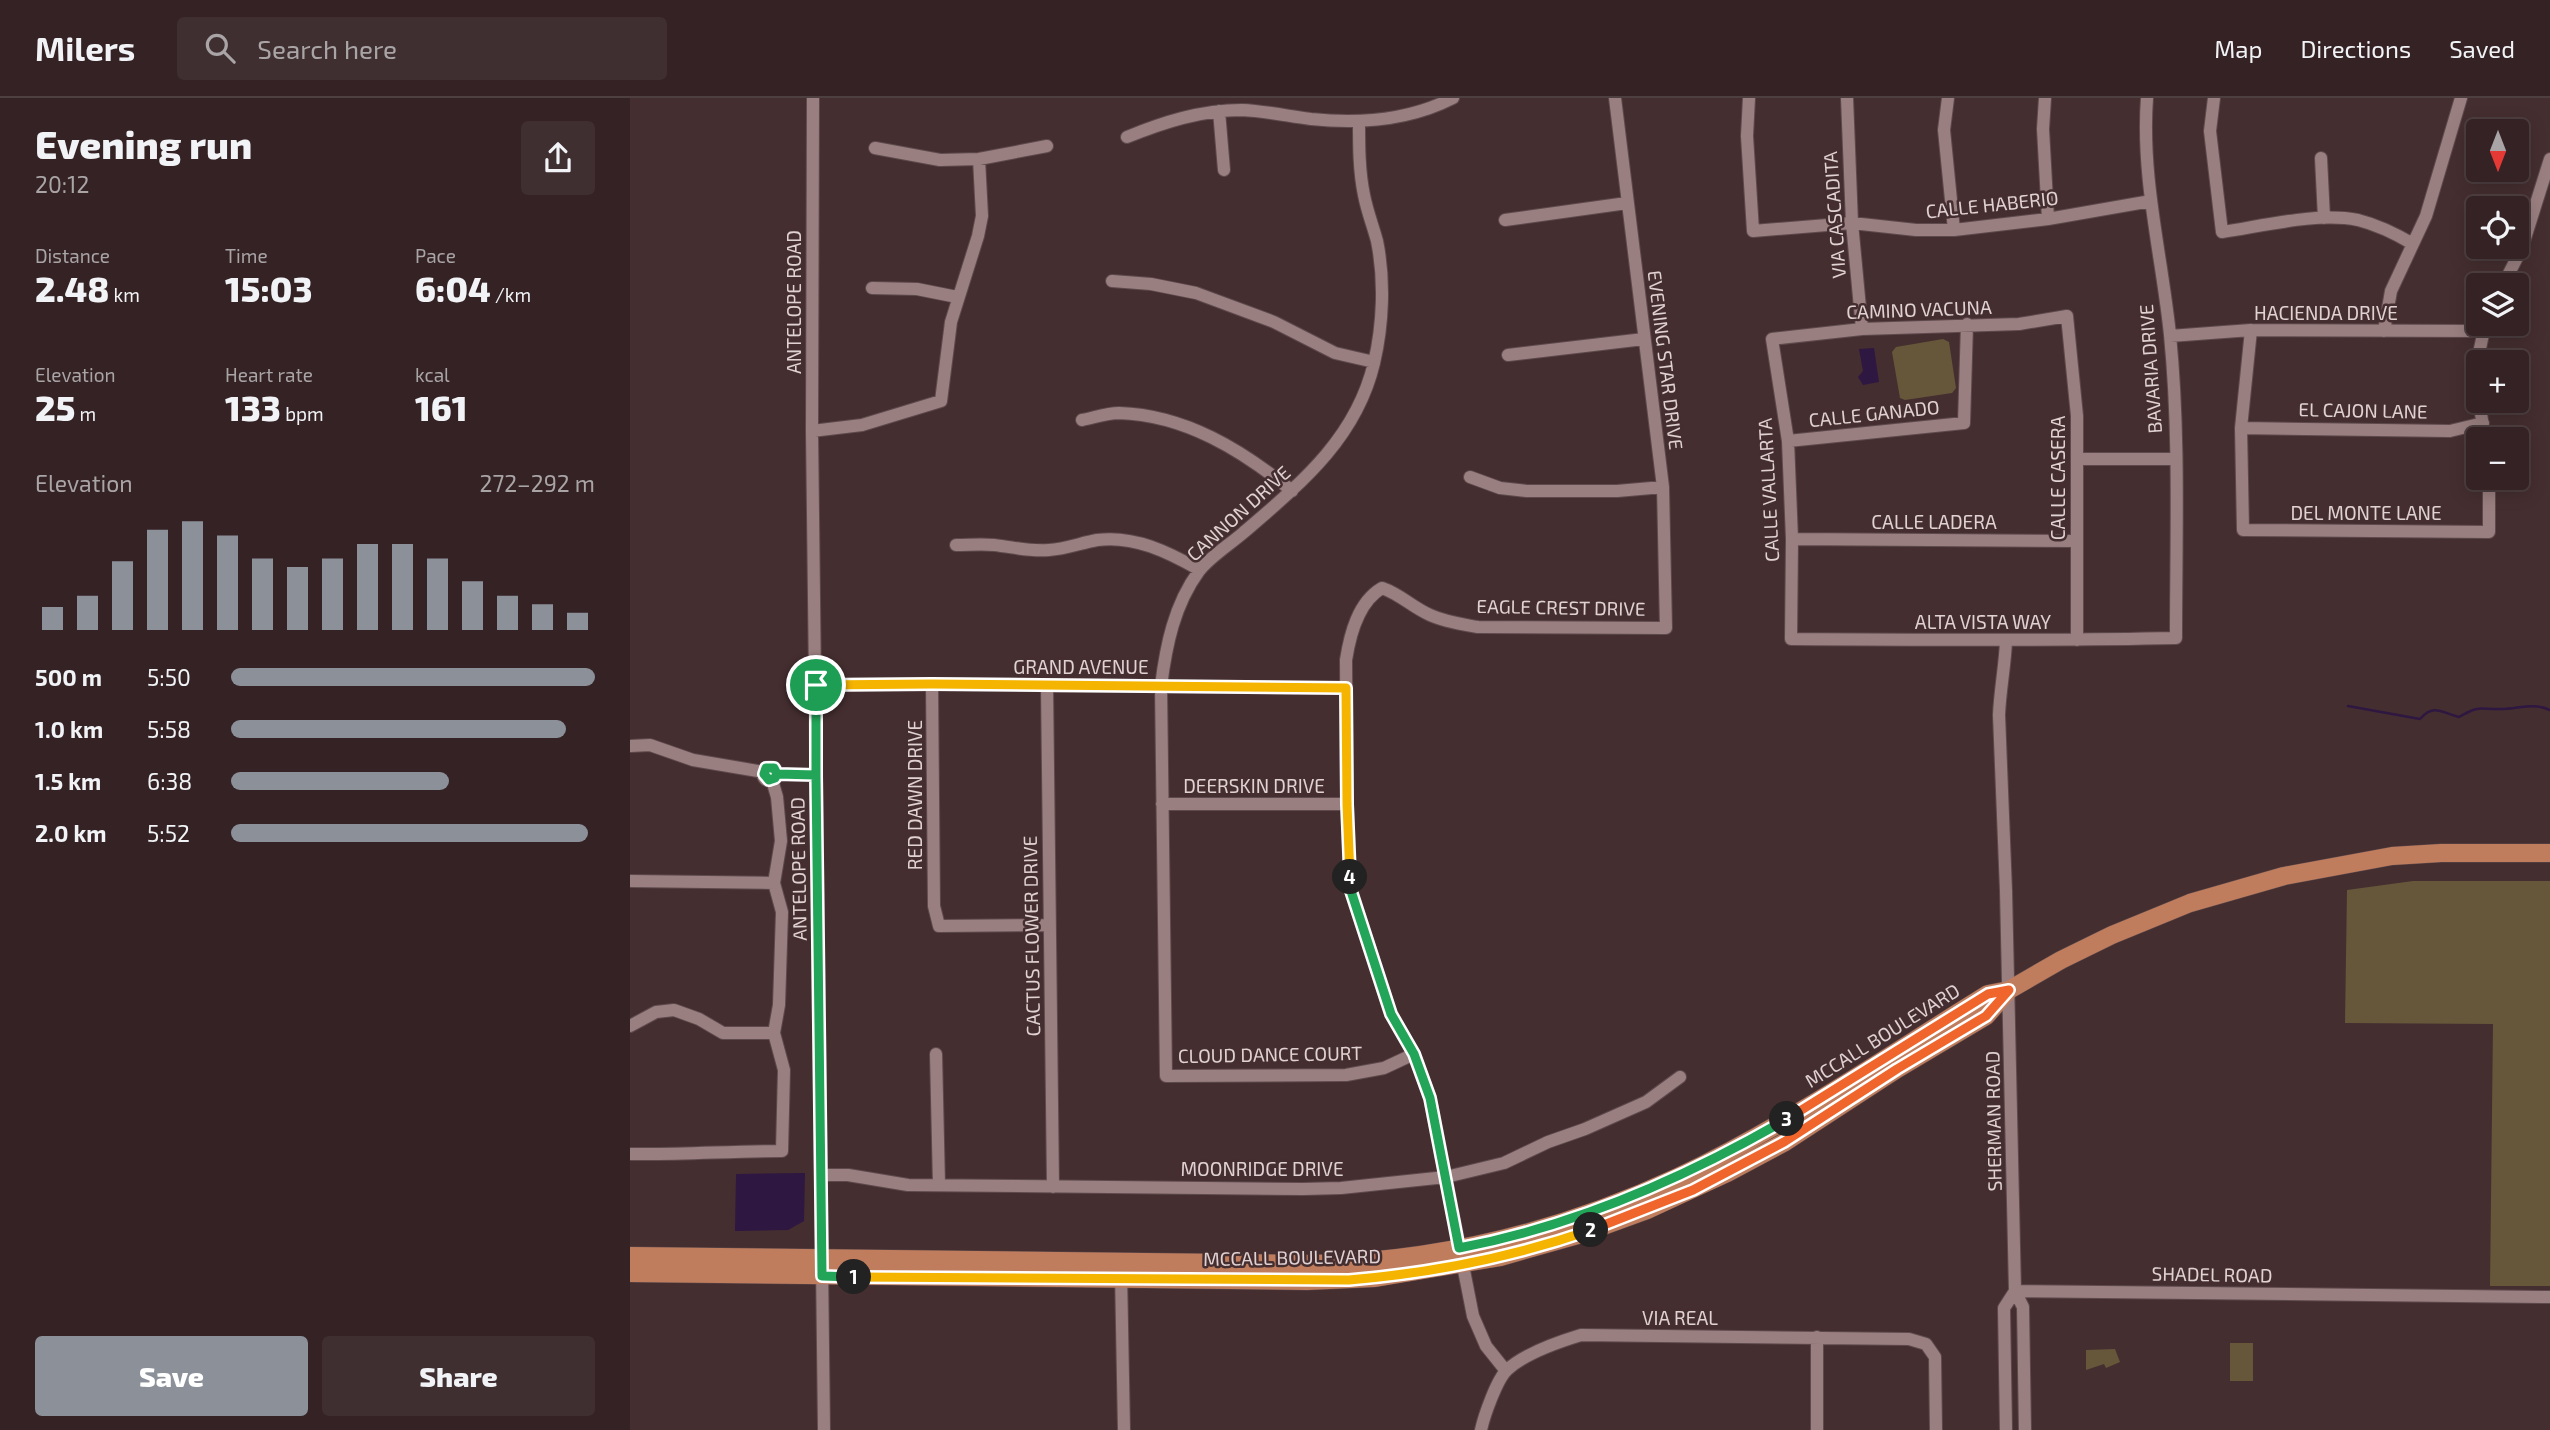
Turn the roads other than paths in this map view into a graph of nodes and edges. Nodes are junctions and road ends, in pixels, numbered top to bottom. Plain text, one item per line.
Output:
1 (813, 98) edge
2 (1453, 98) edge
3 (1615, 98) edge
4 (1749, 98) edge
5 (1847, 98) edge
6 (1948, 98) edge
7 (2045, 98) edge
8 (2147, 98) edge
9 (2214, 98) edge
10 (2461, 98) edge
11 (1219, 111) junction
12 (1359, 121) junction
13 (1127, 137) dead end
14 (1047, 146) dead end
15 (875, 148) dead end
16 (2321, 158) dead end
17 (979, 159) junction
18 (2550, 159) edge
19 (1224, 170) dead end
20 (2151, 201) junction
21 (1627, 203) junction
22 (2324, 218) junction
23 (2048, 219) junction
24 (1505, 220) dead end
25 (1852, 223) junction
26 (1954, 230) junction
27 (2413, 244) junction
28 (2509, 273) edge
29 (1112, 281) dead end
30 (872, 288) dead end
31 (957, 297) junction
32 (2067, 316) joint
33 (1967, 324) junction
34 (1862, 329) junction
35 (2466, 329) edge
36 (2251, 330) junction
37 (2384, 331) junction
38 (2170, 335) junction
39 (1644, 338) junction
40 (1772, 339) joint
41 (1508, 355) dead end
42 (1374, 362) junction
43 (2481, 413) edge
44 (1082, 420) dead end
45 (2483, 423) junction
46 (2484, 427) edge
47 (2241, 428) junction
48 (811, 431) junction
49 (1788, 441) junction
50 (2077, 458) junction
51 (2176, 459) junction
52 (1470, 477) dead end
53 (1662, 487) junction
54 (2488, 490) edge
55 (1292, 491) junction
56 (1792, 539) junction
57 (2077, 541) junction
58 (956, 545) dead end
59 (1200, 570) junction
60 (1666, 628) joint
61 (2176, 638) joint
62 (1791, 639) joint
63 (2077, 640) junction
64 (2006, 641) junction
65 (932, 684) junction
66 (816, 685) junction
67 (1047, 686) junction
68 (1161, 686) junction
69 (1346, 688) junction
70 (630, 746) edge
71 (771, 775) junction
72 (816, 775) junction
73 (1162, 804) junction
74 (1347, 804) junction
75 (2550, 853) edge
76 (630, 881) edge
77 (774, 883) junction
78 (1050, 925) junction
79 (2009, 990) junction
80 (630, 1026) edge
81 (774, 1033) junction
82 (936, 1054) dead end
83 (1414, 1054) junction
84 (1166, 1076) joint
85 (1680, 1077) dead end
86 (1749, 1140) junction
87 (630, 1154) edge
88 (821, 1175) junction
89 (1446, 1177) junction
90 (939, 1185) junction
91 (1053, 1187) junction
92 (1647, 1210) junction
93 (630, 1256) edge
94 (1461, 1256) junction
95 (822, 1267) junction
96 (1121, 1271) junction
97 (630, 1273) edge
98 (2015, 1291) junction
99 (2550, 1297) edge
100 (1817, 1337) junction
101 (1506, 1371) junction
102 (824, 1430) edge
103 (1124, 1430) edge
104 (1481, 1430) edge
105 (1817, 1430) edge
106 (1936, 1430) edge
107 (2006, 1430) edge
108 (2025, 1430) edge

1 - 48 street, ANTELOPE ROAD
2 - 12 street
3 - 21 street, EVENING STAR DRIVE
4 - 25 street, CALLE HABERIO
5 - 25 street, VIA CASCADITA
6 - 26 street
7 - 23 street
8 - 20 street, BAVARIA DRIVE
9 - 22 street
10 - 27 street
11 - 12 street
11 - 13 street
11 - 19 street
12 - 42 street, CANNON DRIVE
14 - 17 street
15 - 17 street
16 - 22 street
17 - 31 street
18 - 28 street
20 - 23 street, CALLE HABERIO
20 - 38 street, BAVARIA DRIVE
21 - 24 street
21 - 39 street, EVENING STAR DRIVE
22 - 27 street
23 - 26 street, CALLE HABERIO
25 - 26 street, CALLE HABERIO
25 - 34 street, VIA CASCADITA
27 - 37 street
29 - 42 street
30 - 31 street
31 - 48 street
32 - 33 street, CAMINO VACUNA
32 - 50 street, CALLE CASERA
33 - 34 street, CAMINO VACUNA
33 - 49 street, CALLE GANADO
34 - 40 street, CAMINO VACUNA
35 - 37 street, HACIENDA DRIVE
36 - 37 street, HACIENDA DRIVE
36 - 38 street, HACIENDA DRIVE
36 - 47 street
38 - 51 street, BAVARIA DRIVE
39 - 41 street
39 - 53 street, EVENING STAR DRIVE
40 - 49 street, CALLE VALLARTA
42 - 55 street, CANNON DRIVE
43 - 45 street
44 - 55 street
45 - 46 street
45 - 47 street, EL CAJON LANE
47 - 54 street, DEL MONTE LANE
48 - 66 street, ANTELOPE ROAD
49 - 56 street, CALLE VALLARTA
50 - 51 street
50 - 57 street, CALLE CASERA
51 - 61 street, BAVARIA DRIVE
52 - 53 street
53 - 60 street, EVENING STAR DRIVE
55 - 59 street, CANNON DRIVE
56 - 57 street, CALLE LADERA
56 - 62 street, CALLE VALLARTA
57 - 63 street, CALLE CASERA
58 - 59 street
59 - 68 street, CANNON DRIVE
60 - 69 street, EAGLE CREST DRIVE
61 - 63 street, ALTA VISTA WAY
62 - 64 street, ALTA VISTA WAY
63 - 64 street, ALTA VISTA WAY
64 - 79 street, SHERMAN ROAD
65 - 66 street, GRAND AVENUE
65 - 67 street, GRAND AVENUE
65 - 78 street, RED DAWN DRIVE
66 - 72 street, ANTELOPE ROAD
67 - 68 street, GRAND AVENUE
67 - 78 street, CACTUS FLOWER DRIVE
68 - 69 street, GRAND AVENUE
68 - 73 street, CANNON DRIVE
69 - 74 street
70 - 71 street
71 - 72 street
71 - 77 street
72 - 88 street, ANTELOPE ROAD
73 - 74 street, DEERSKIN DRIVE
73 - 84 street, CANNON DRIVE
74 - 83 street
75 - 79 main road, MCCALL BOULEVARD
76 - 77 street
77 - 81 street
78 - 91 street, CACTUS FLOWER DRIVE
79 - 86 main road, MCCALL BOULEVARD
79 - 92 main road, MCCALL BOULEVARD
79 - 98 street, SHERMAN ROAD
80 - 81 street
81 - 87 street
82 - 90 street
83 - 84 street, CLOUD DANCE COURT
83 - 89 street
85 - 89 street, MOONRIDGE DRIVE
86 - 92 main road
86 - 94 main road, MCCALL BOULEVARD
88 - 90 street, MOONRIDGE DRIVE
88 - 95 street, ANTELOPE ROAD
89 - 91 street, MOONRIDGE DRIVE
89 - 94 street
90 - 91 street, MOONRIDGE DRIVE
92 - 94 main road, MCCALL BOULEVARD
93 - 95 main road, MCCALL BOULEVARD
94 - 96 main road, MCCALL BOULEVARD
94 - 101 street
95 - 96 main road, MCCALL BOULEVARD
95 - 97 main road, MCCALL BOULEVARD
95 - 102 street, ANTELOPE ROAD
96 - 103 street
98 - 99 street, SHADEL ROAD
98 - 107 street
98 - 108 street, SHERMAN ROAD
100 - 101 street, VIA REAL
100 - 105 street
100 - 106 street, VIA REAL
101 - 104 street

